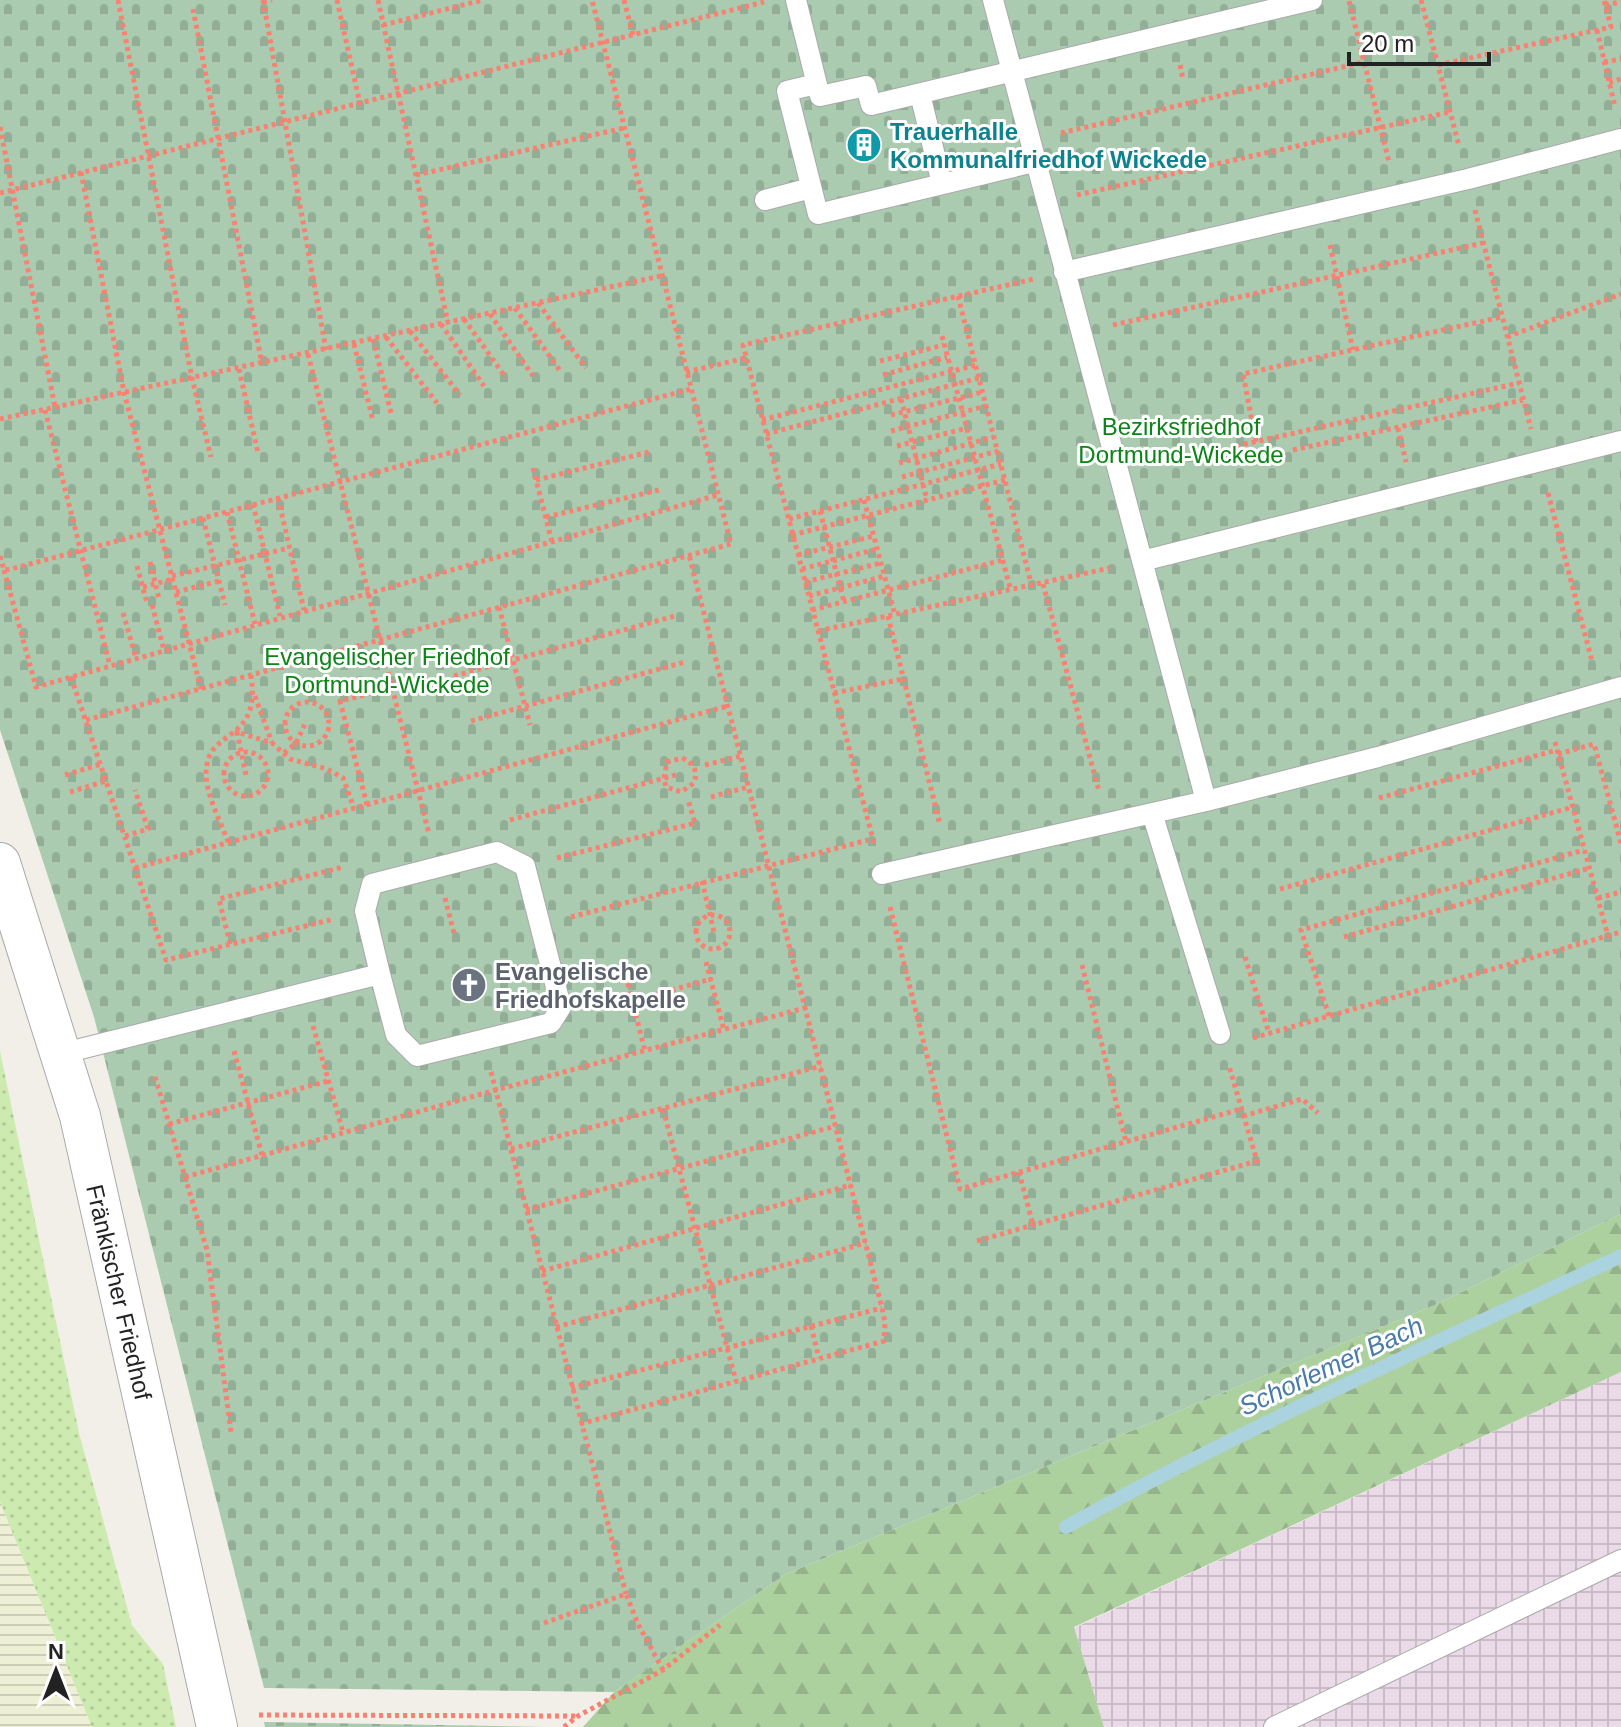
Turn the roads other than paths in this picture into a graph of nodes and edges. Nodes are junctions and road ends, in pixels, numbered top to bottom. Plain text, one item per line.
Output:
1 (796, 0) edge
2 (993, 0) edge
3 (1312, 0) edge
4 (1011, 71) junction
5 (920, 94) junction
6 (820, 96) junction
7 (1621, 139) edge
8 (1034, 162) junction
9 (942, 184) junction
10 (811, 188) junction
11 (765, 200) dead end
12 (1064, 272) junction
13 (1621, 441) edge
14 (1142, 561) junction
15 (1621, 687) edge
16 (1206, 801) junction
17 (1152, 813) junction
18 (0, 863) edge
19 (882, 874) road end
20 (380, 974) junction
21 (1222, 1040) road end
22 (60, 1054) junction
23 (1621, 1560) edge
24 (215, 1721) edge
25 (1274, 1727) edge

1 - 6 lane
2 - 4 lane
3 - 4 lane
4 - 5 lane
4 - 8 lane
5 - 6 lane
5 - 9 lane
6 - 10 lane
7 - 12 lane
8 - 9 lane
8 - 12 lane
9 - 10 lane
10 - 11 lane
12 - 14 lane
13 - 14 lane
14 - 16 lane
15 - 16 lane
16 - 17 lane
17 - 19 lane
17 - 21 lane
18 - 22 street, Fränkischer Friedhof
20 - 20 lane
20 - 22 lane
22 - 24 street, Fränkischer Friedhof
23 - 25 lane

